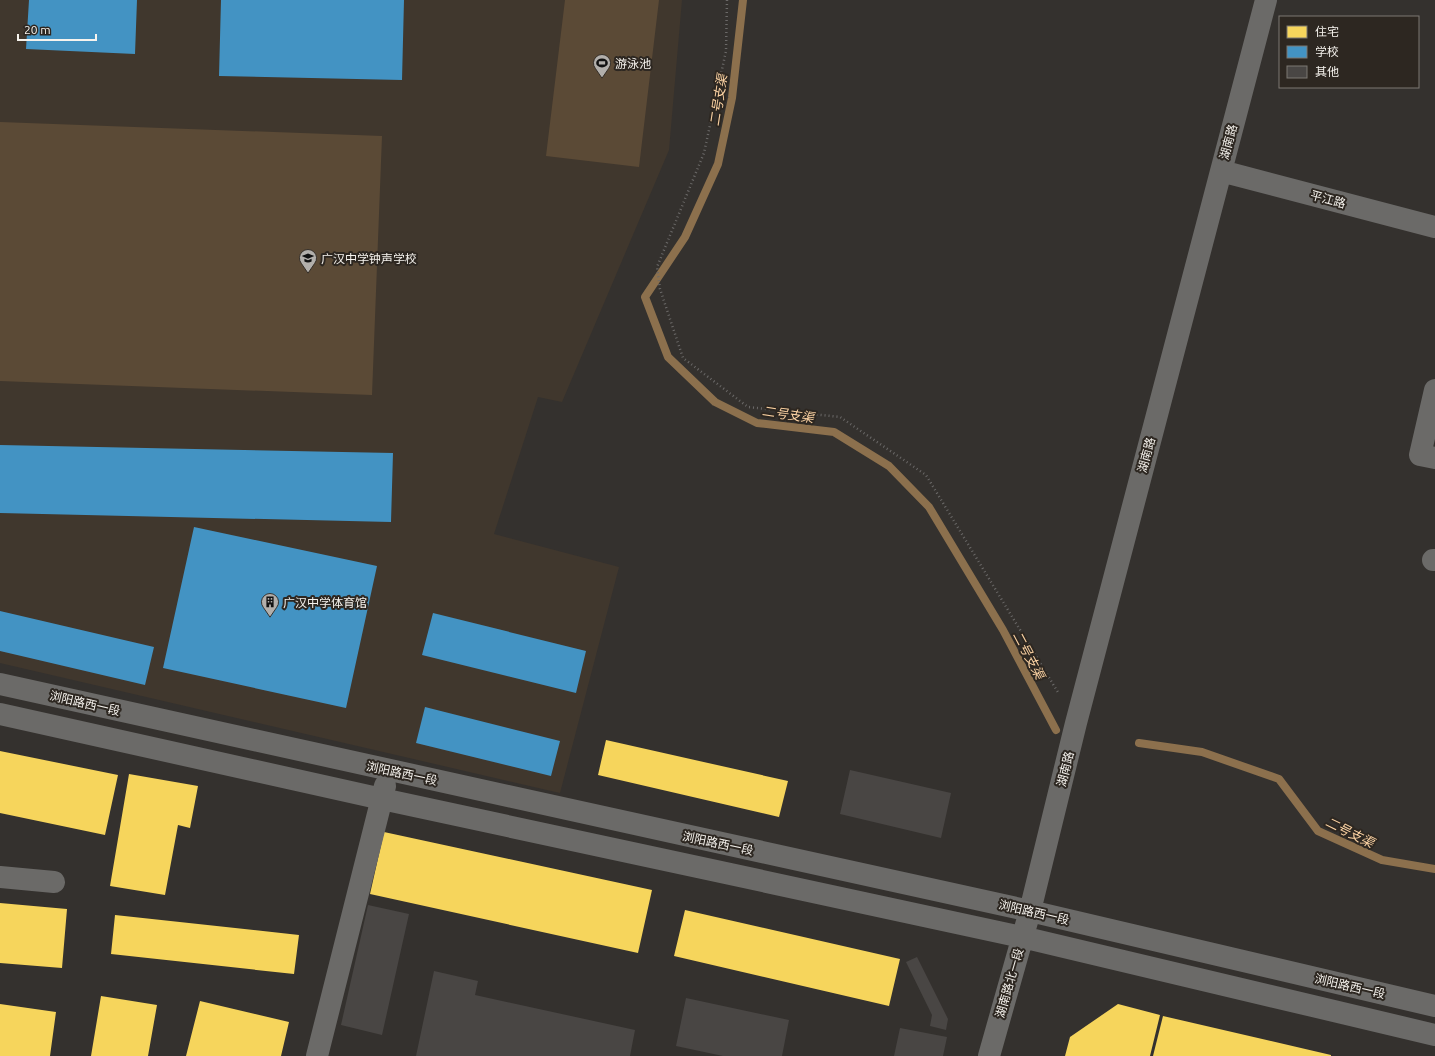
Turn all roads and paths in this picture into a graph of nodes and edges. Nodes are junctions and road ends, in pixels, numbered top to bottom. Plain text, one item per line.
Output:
1 (727, 0) edge
2 (1266, 0) edge
3 (1221, 171) junction
4 (1435, 227) edge
5 (1435, 390) edge
6 (1435, 458) edge
7 (0, 684) edge
8 (0, 714) edge
9 (1076, 723) junction
10 (389, 770) junction
11 (382, 799) junction
12 (0, 877) edge
13 (54, 882) dead end
14 (1030, 911) junction
15 (1022, 937) junction
16 (1435, 1006) edge
17 (1435, 1035) edge
18 (318, 1056) edge
19 (989, 1056) edge

1 - 9 path
2 - 3 street, 湖南路
3 - 4 street, 平江路
3 - 9 street, 湖南路
5 - 6 street
7 - 10 street, 浏阳路西一段
8 - 11 street
9 - 14 street, 湖南路
10 - 11 street
10 - 14 street, 浏阳路西一段
11 - 15 street
11 - 18 street
12 - 13 street
14 - 15 street, 湖南路北一段
14 - 16 street, 浏阳路西一段
15 - 17 street
15 - 19 street, 湖南路北一段

